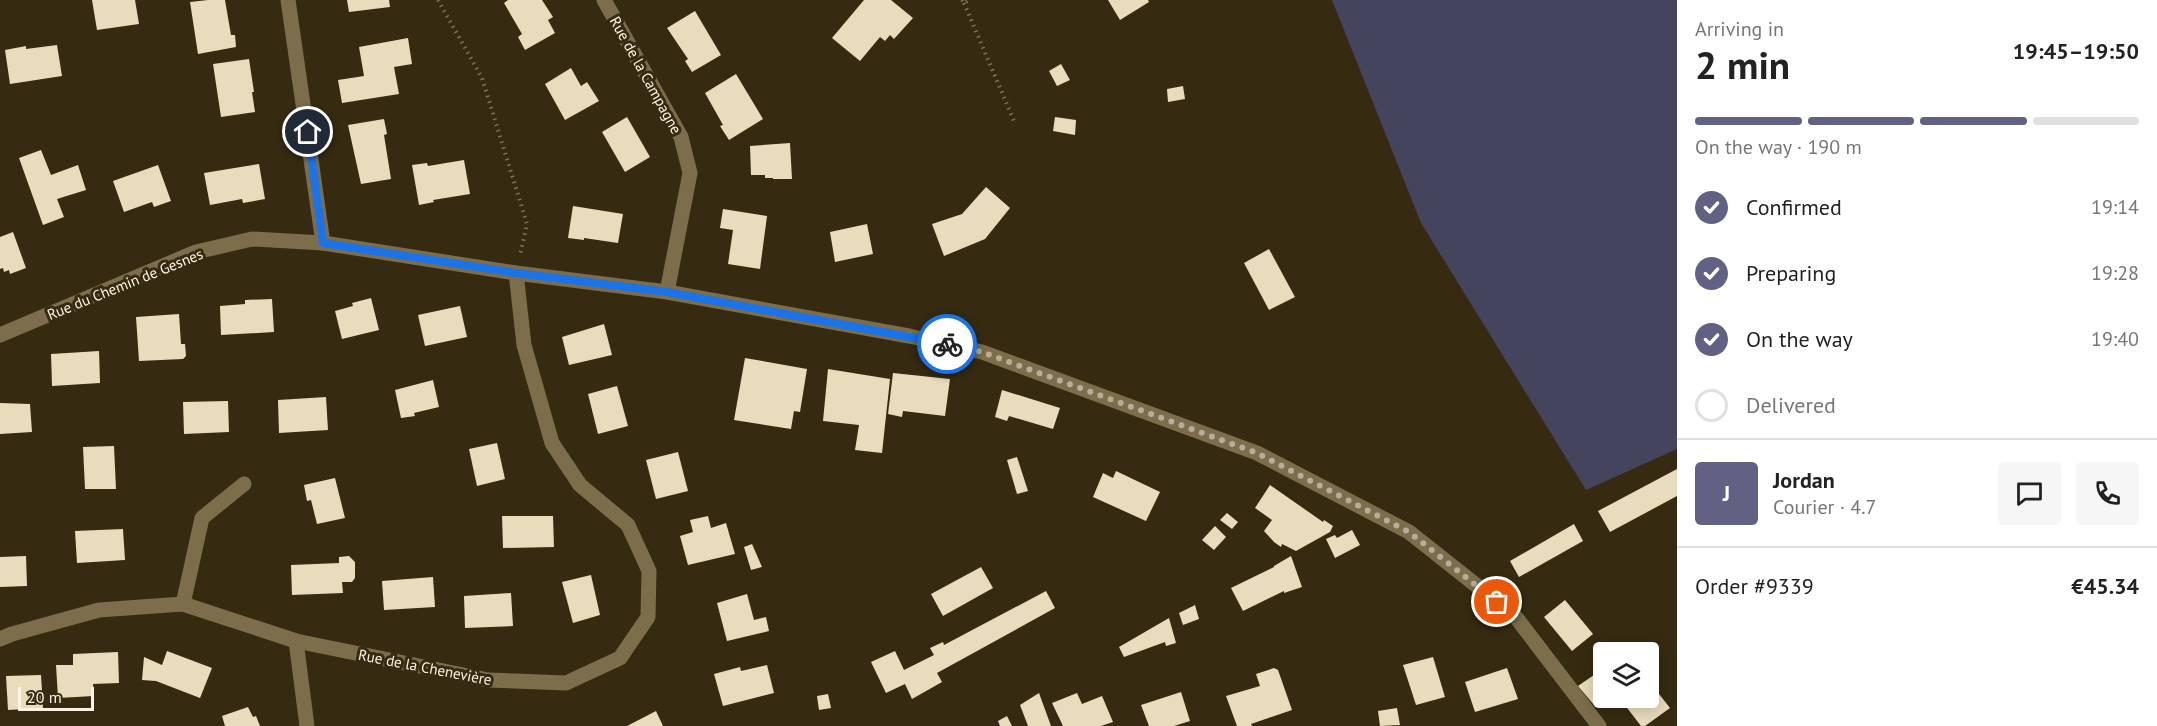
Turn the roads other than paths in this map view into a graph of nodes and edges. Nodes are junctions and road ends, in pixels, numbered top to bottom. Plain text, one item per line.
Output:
1 (288, 0) edge
2 (604, 0) edge
3 (323, 243) junction
4 (516, 273) junction
5 (667, 292) junction
6 (0, 336) edge
7 (244, 484) dead end
8 (183, 604) junction
9 (0, 639) edge
10 (297, 641) junction
11 (307, 726) edge
12 (1599, 726) edge

1 - 3 street
2 - 5 street, Rue de la Campagne
3 - 4 street, Rue du Chemin de Gesnes
3 - 6 street, Rue du Chemin de Gesnes
4 - 5 street, Rue du Chemin de Gesnes
4 - 10 street, Rue de la Chenevière
5 - 12 street, Rue du Chemin de Gesnes
7 - 8 street
8 - 9 street, Rue de la Chenevière
8 - 10 street, Rue de la Chenevière
10 - 11 street

